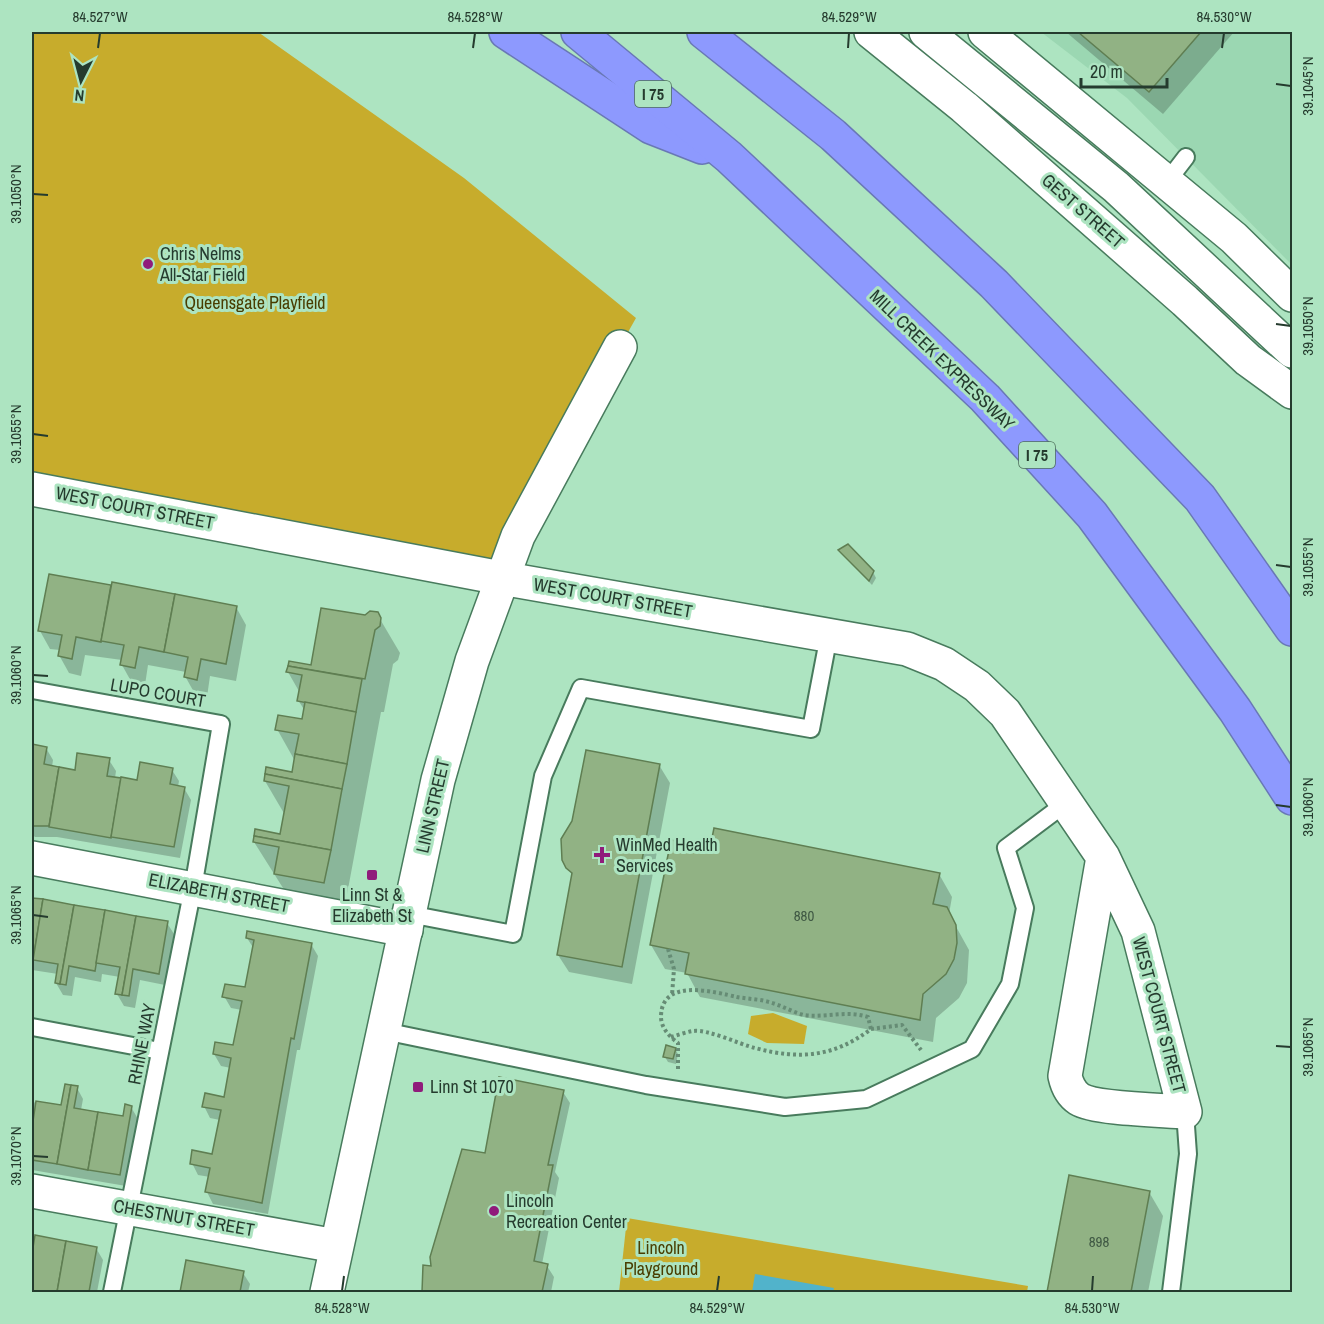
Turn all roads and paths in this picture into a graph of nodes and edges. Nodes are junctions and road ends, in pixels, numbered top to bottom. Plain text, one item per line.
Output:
1 (506, 32) edge
2 (578, 32) edge
3 (704, 32) edge
4 (871, 32) edge
5 (926, 32) edge
6 (985, 32) edge
7 (729, 157) junction
8 (1186, 157) dead end
9 (1166, 183) junction
10 (1293, 295) edge
11 (1285, 344) edge
12 (620, 347) dead end
13 (1293, 392) edge
14 (32, 489) edge
15 (501, 578) junction
16 (1293, 628) edge
17 (829, 635) junction
18 (32, 690) edge
19 (1293, 798) edge
20 (1066, 802) junction
21 (1103, 857) junction
22 (32, 858) edge
23 (193, 888) junction
24 (407, 922) junction
25 (668, 949) dead end
26 (672, 995) junction
27 (32, 1027) edge
28 (871, 1029) junction
29 (384, 1031) junction
30 (671, 1037) junction
31 (160, 1051) junction
32 (934, 1067) junction
33 (676, 1091) junction
34 (1185, 1112) junction
35 (32, 1191) edge
36 (130, 1209) junction
37 (336, 1246) junction
38 (112, 1293) edge
39 (327, 1293) edge
40 (1171, 1293) edge

1 - 7 highway
2 - 7 highway, MILL CREEK EXPRESSWAY / I 75
3 - 16 highway
4 - 13 street, GEST STREET
5 - 11 street
6 - 9 street
7 - 19 highway, MILL CREEK EXPRESSWAY / I 75
8 - 9 lane
9 - 10 street
12 - 15 street, LINN STREET
14 - 15 street, WEST COURT STREET
15 - 17 street, WEST COURT STREET
15 - 24 street, LINN STREET
17 - 20 street, WEST COURT STREET
17 - 24 lane
18 - 23 lane, LUPO COURT
20 - 21 street, WEST COURT STREET
20 - 32 lane
21 - 34 street, WEST COURT STREET
21 - 34 street, WEST COURT STREET
22 - 23 street, ELIZABETH STREET
23 - 24 street, ELIZABETH STREET
23 - 31 lane, RHINE WAY
24 - 29 street, LINN STREET
25 - 26 path
26 - 28 path
26 - 30 path
27 - 31 lane
28 - 30 path
28 - 32 path
29 - 33 lane
29 - 37 street, LINN STREET
30 - 33 path
31 - 36 lane, RHINE WAY
32 - 33 lane
34 - 40 lane
35 - 36 street, CHESTNUT STREET
36 - 37 street, CHESTNUT STREET
36 - 38 lane, RHINE WAY
37 - 39 street, LINN STREET

